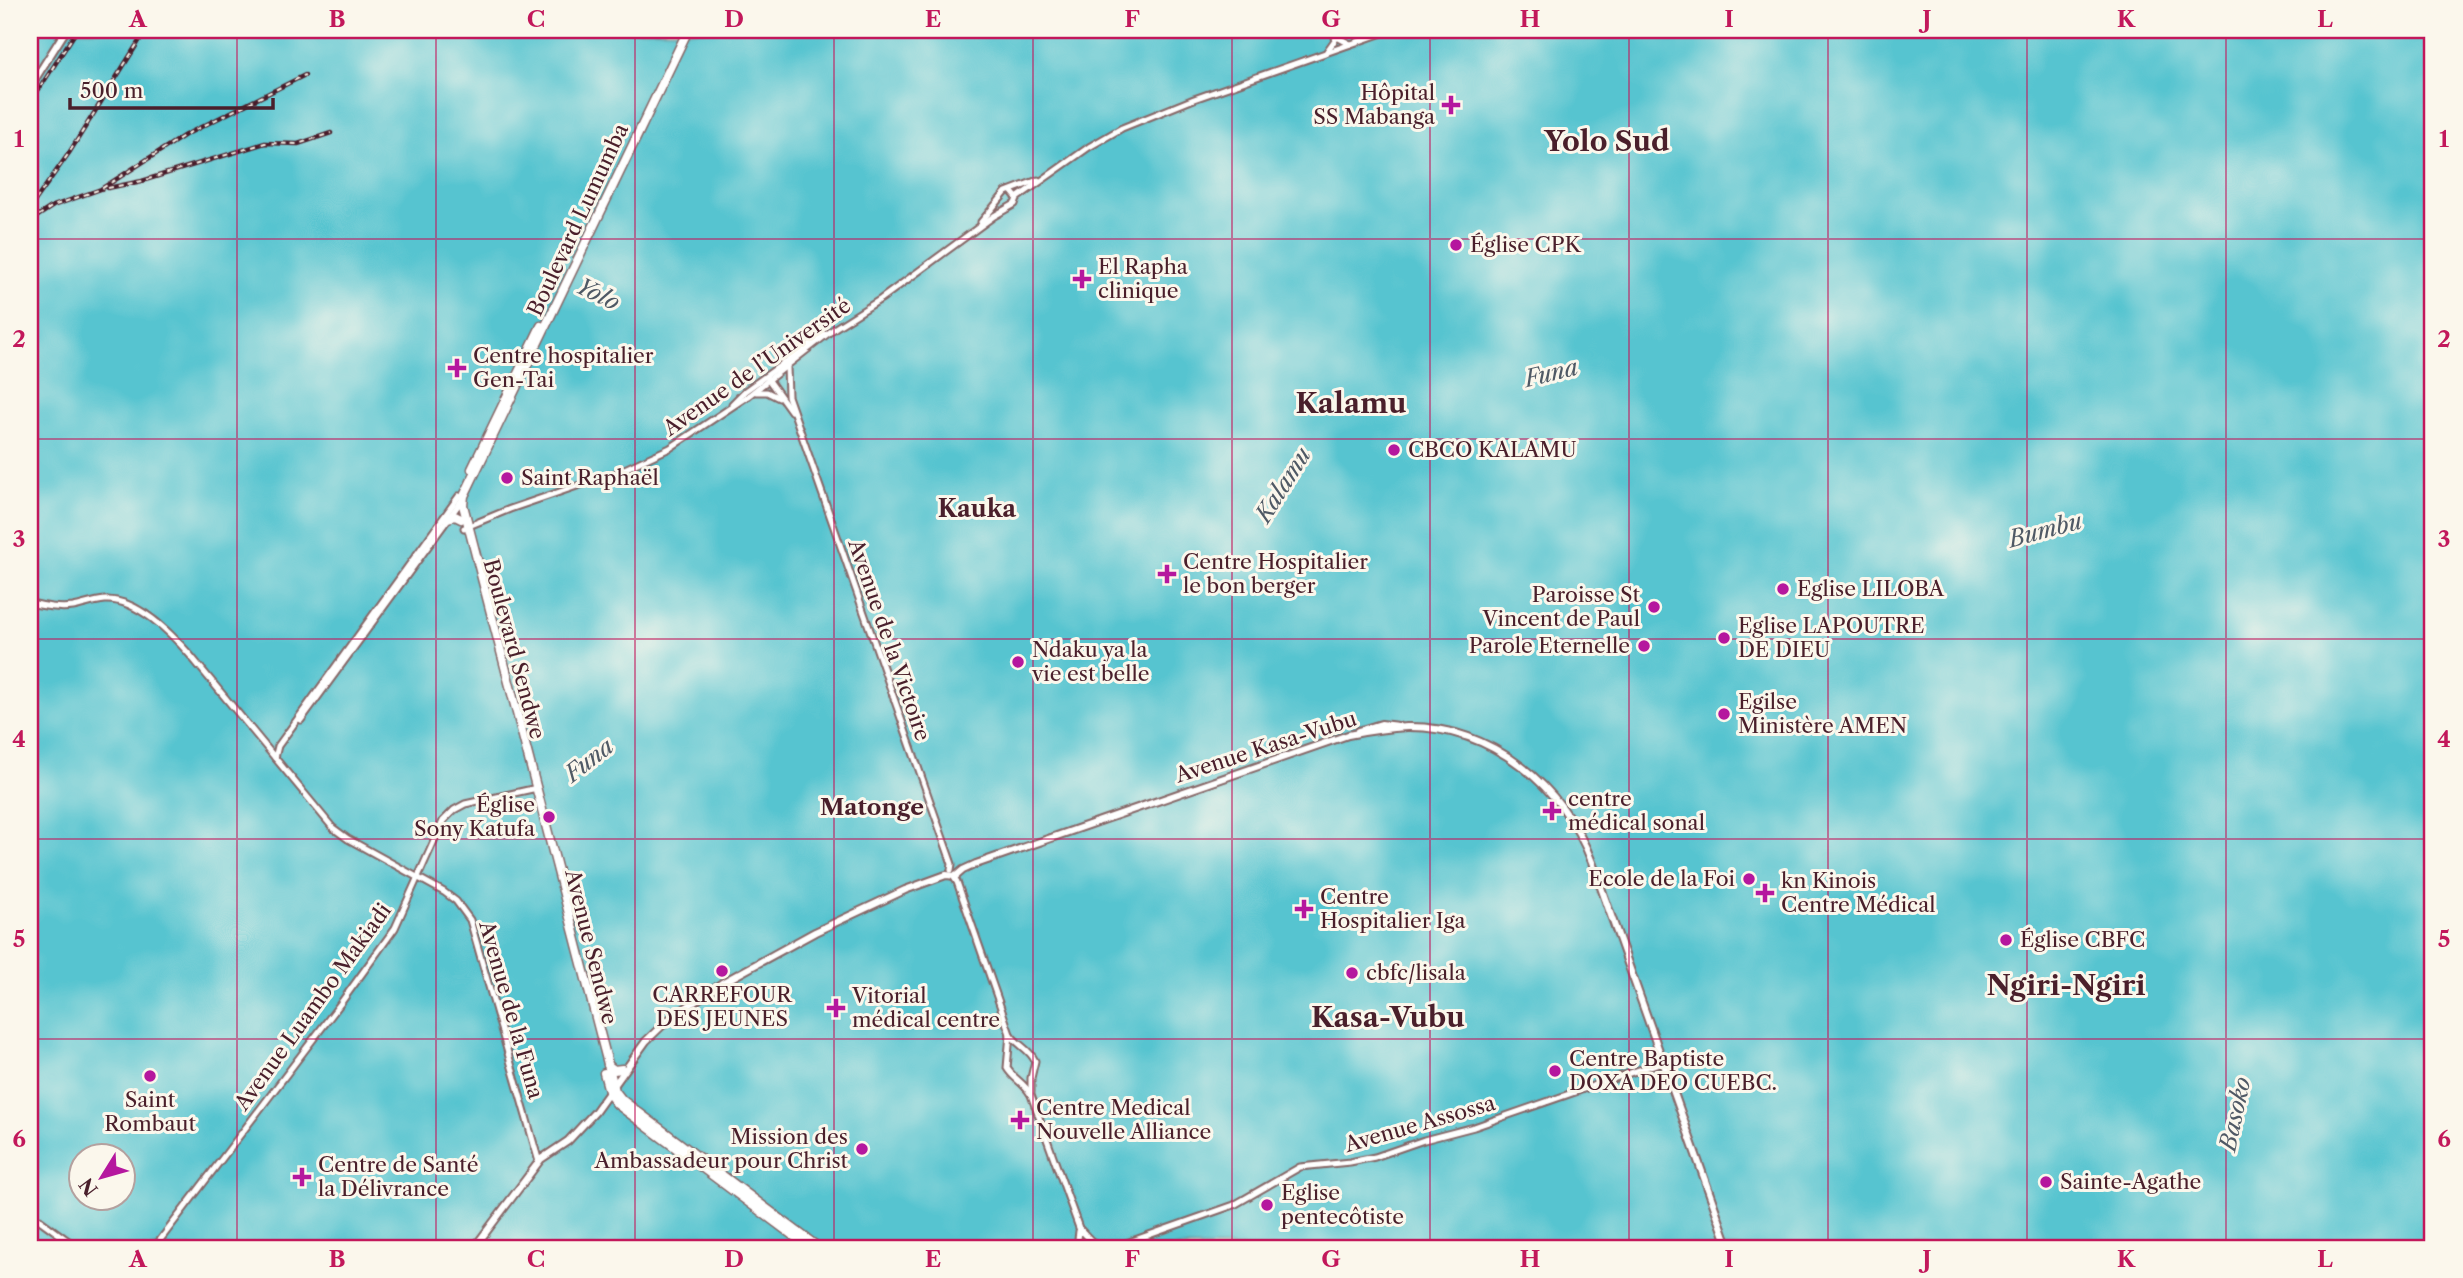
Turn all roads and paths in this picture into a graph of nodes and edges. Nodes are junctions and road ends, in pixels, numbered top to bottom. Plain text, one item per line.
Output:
1 (66, 30) edge
2 (682, 30) edge
3 (688, 30) edge
4 (1391, 30) edge
5 (1350, 44) junction
6 (1325, 53) junction
7 (30, 87) edge
8 (1044, 177) junction
9 (1012, 191) junction
10 (1003, 198) junction
11 (1017, 198) junction
12 (1009, 206) junction
13 (974, 231) junction
14 (561, 290) junction
15 (835, 328) junction
16 (801, 356) junction
17 (785, 365) junction
18 (788, 377) junction
19 (768, 378) junction
20 (753, 392) junction
21 (783, 400) junction
22 (728, 410) junction
23 (795, 418) junction
24 (460, 500) junction
25 (447, 518) junction
26 (464, 522) junction
27 (30, 603) edge
28 (311, 702) junction
29 (1397, 717) dead end
30 (1386, 719) dead end
31 (1397, 726) junction
32 (1367, 727) junction
33 (1407, 727) junction
34 (1348, 735) junction
35 (274, 748) junction
36 (277, 760) junction
37 (535, 788) junction
38 (539, 805) joint
39 (955, 873) junction
40 (418, 877) junction
41 (575, 950) junction
42 (1010, 1034) junction
43 (1022, 1049) junction
44 (1008, 1055) junction
45 (1662, 1062) junction
46 (608, 1065) junction
47 (624, 1067) junction
48 (1032, 1072) junction
49 (1017, 1078) junction
50 (612, 1092) junction
51 (1031, 1095) junction
52 (596, 1109) junction
53 (539, 1162) junction
54 (30, 1213) edge
55 (1079, 1228) junction
56 (1094, 1245) edge
57 (78, 1248) edge
58 (153, 1248) edge
59 (474, 1248) edge
60 (810, 1248) edge
61 (819, 1248) edge
62 (1078, 1248) edge
63 (1111, 1248) edge
64 (1729, 1248) edge

1 - 7 main road
2 - 14 highway, Boulevard Lumumba
3 - 14 highway, Boulevard Lumumba
4 - 5 main road
5 - 6 main road
5 - 6 main road
6 - 8 main road
8 - 9 main road
8 - 11 main road
9 - 10 main road
9 - 11 main road
10 - 12 main road
10 - 13 main road, Avenue de l’Université
11 - 12 main road
12 - 13 main road, Avenue de l’Université
13 - 15 main road, Avenue de l’Université
14 - 24 highway, Boulevard Lumumba
15 - 16 main road, Avenue de l’Université
15 - 17 main road
16 - 17 main road, Avenue de l’Université
16 - 18 main road
17 - 18 main road
17 - 19 main road, Avenue de l’Université
18 - 23 main road
19 - 20 main road, Avenue de l’Université
19 - 21 main road
19 - 22 main road
20 - 21 main road
20 - 22 main road, Avenue de l’Université
21 - 23 main road
22 - 26 main road, Avenue de l’Université
23 - 39 main road, Avenue de la Victoire
24 - 25 main road, Boulevard Lumumba
24 - 26 highway
24 - 28 main road, Boulevard Lumumba
25 - 26 highway
25 - 28 main road, Boulevard Lumumba
26 - 37 highway, Boulevard Sendwe
27 - 35 main road, Avenue de la Funa
28 - 35 main road, Boulevard Lumumba
29 - 31 main road
30 - 32 main road
31 - 32 main road
31 - 33 main road
32 - 34 main road
33 - 34 main road, Avenue Kasa-Vubu
33 - 45 main road, Avenue Kasa-Vubu
34 - 39 main road, Avenue Kasa-Vubu
35 - 36 main road, Avenue de la Funa
35 - 36 main road
36 - 40 main road, Avenue de la Funa
37 - 38 highway, Boulevard Sendwe
37 - 40 main road, Avenue Luambo Makiadi
38 - 41 highway, Avenue Sendwe
39 - 42 main road, Avenue de la Victoire
39 - 47 main road, Avenue Kasa-Vubu
40 - 53 main road, Avenue de la Funa
40 - 58 main road, Avenue Luambo Makiadi
41 - 46 highway, Avenue Sendwe
41 - 50 highway, Avenue Sendwe
42 - 43 main road
42 - 44 main road
43 - 44 main road
43 - 48 main road
44 - 49 main road
45 - 63 main road, Avenue Assossa
45 - 64 main road, Avenue Kasa-Vubu
46 - 47 highway
46 - 50 highway, Avenue Sendwe
47 - 50 main road, Avenue Kasa-Vubu
48 - 49 main road
48 - 51 main road
49 - 51 main road
50 - 52 main road, Avenue Kasa-Vubu
50 - 52 highway
50 - 60 highway
50 - 61 highway
51 - 55 main road
52 - 53 main road
53 - 59 main road
54 - 57 main road
55 - 56 main road
55 - 62 main road
56 - 62 main road
56 - 63 main road

